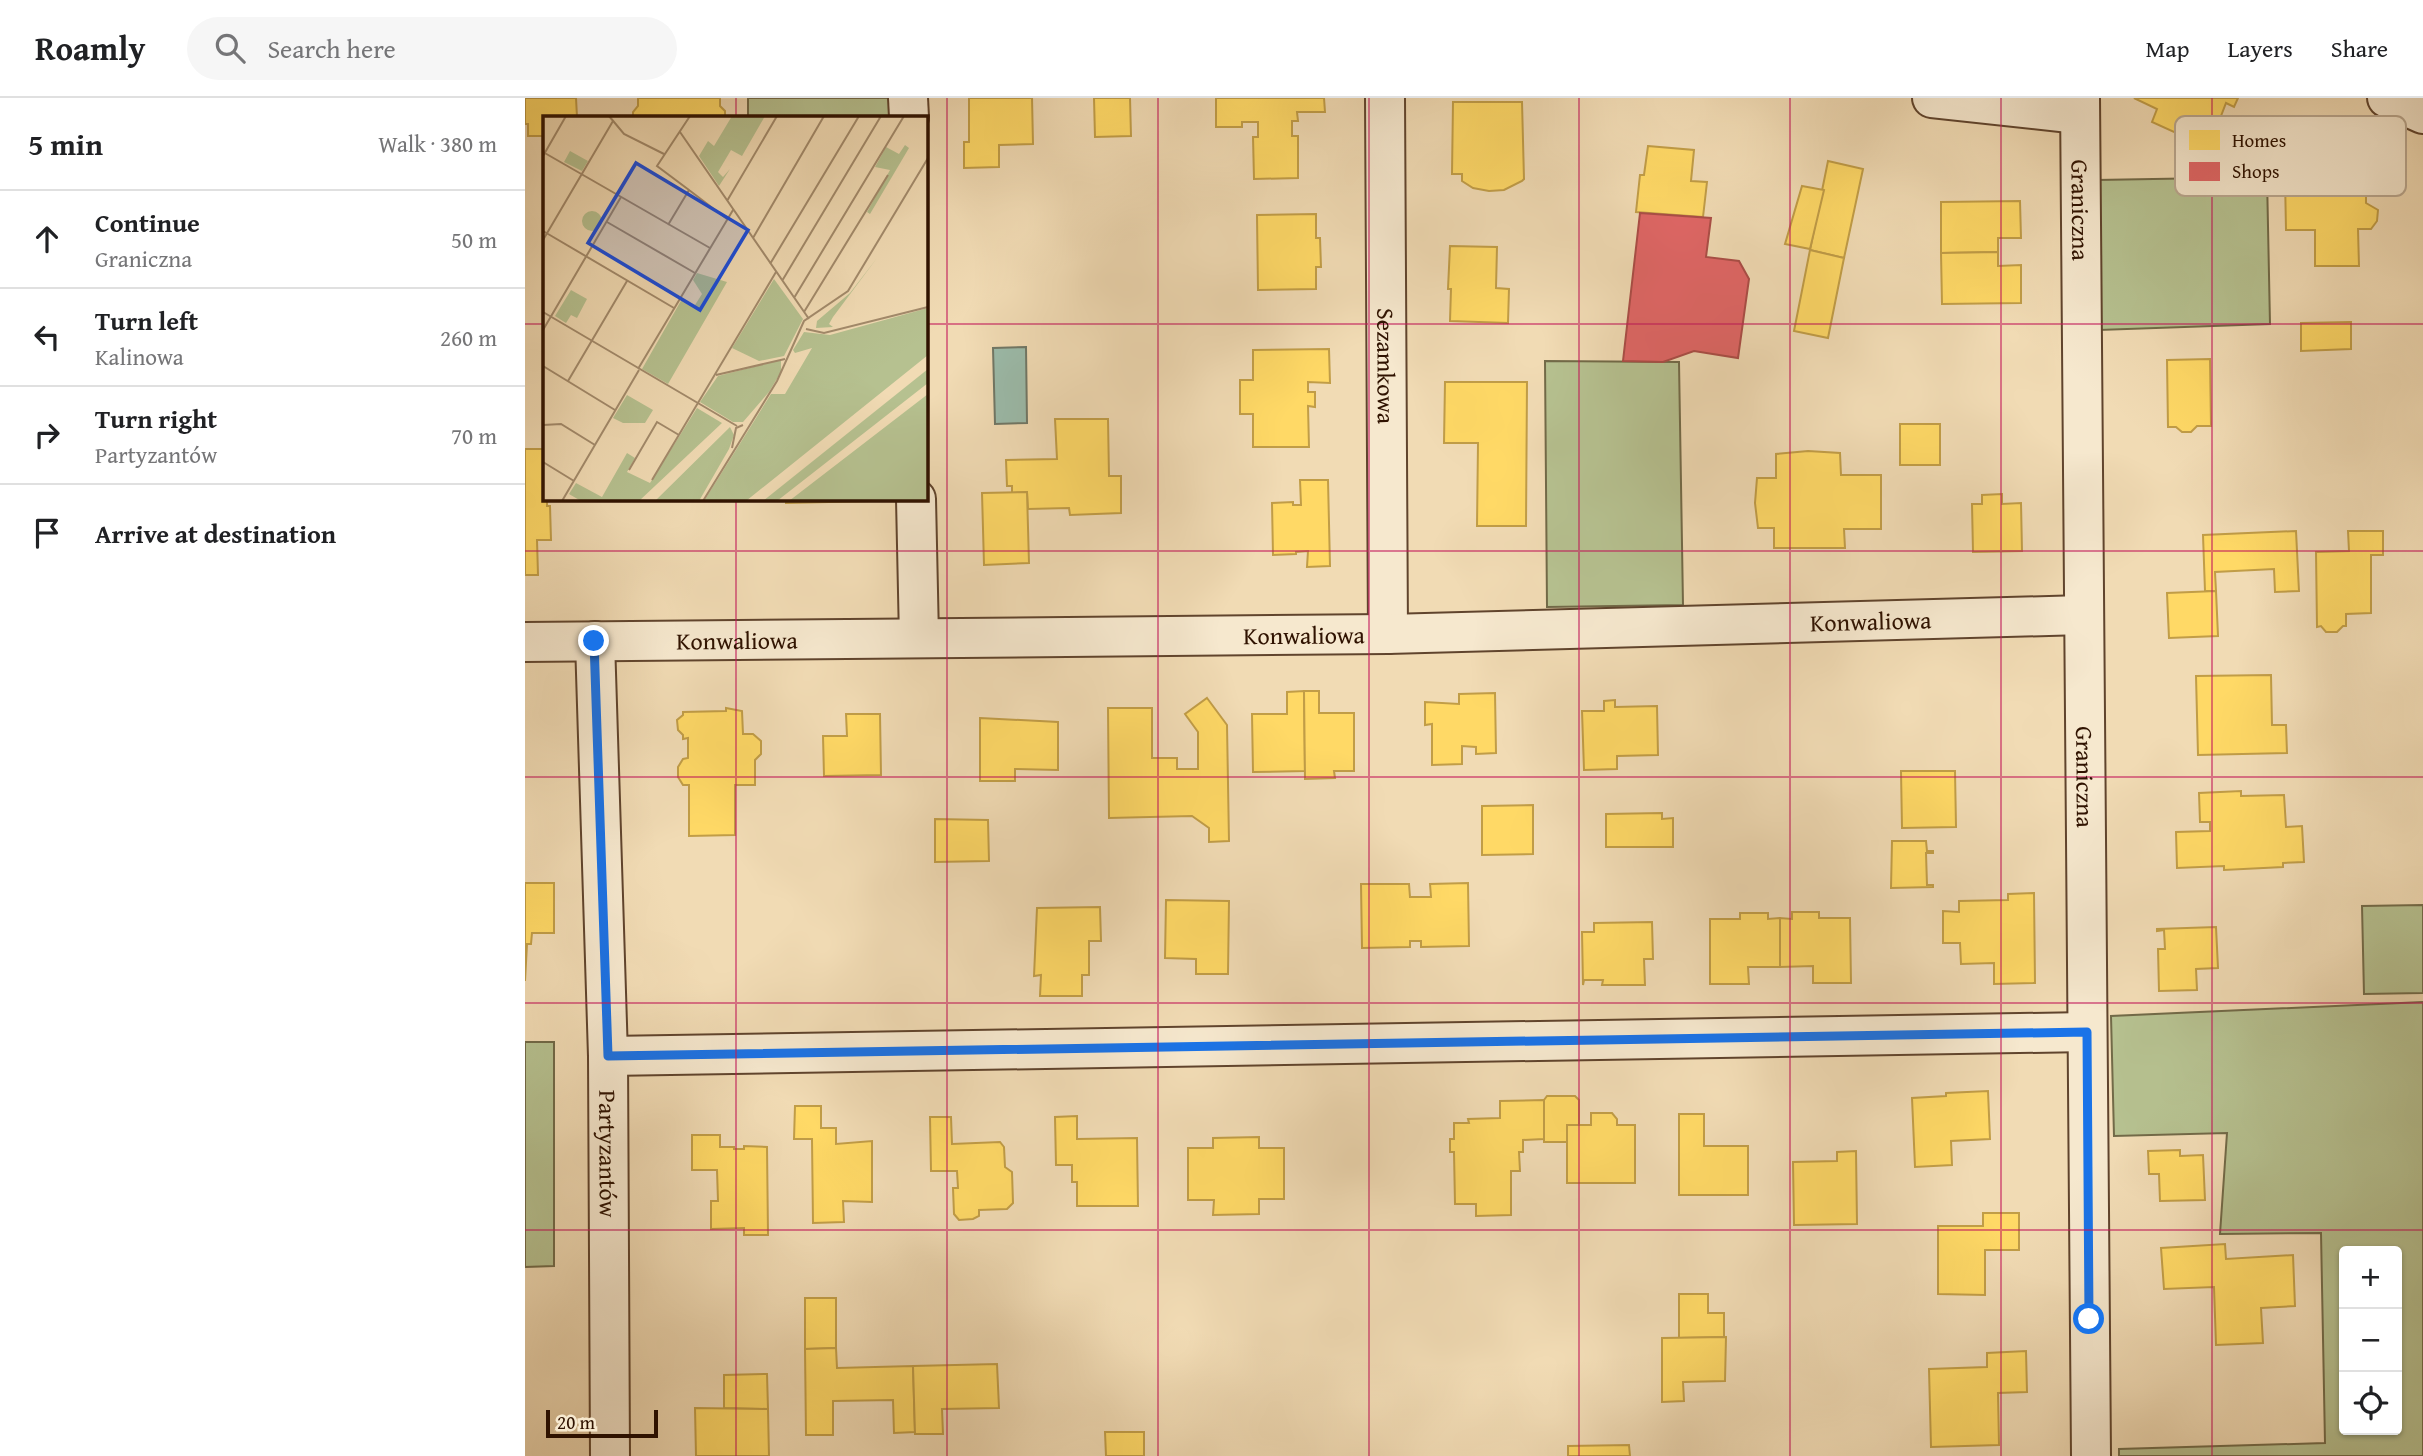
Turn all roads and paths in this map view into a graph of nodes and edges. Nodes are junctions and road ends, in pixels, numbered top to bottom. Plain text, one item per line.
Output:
1 (908, 98) edge
2 (1385, 98) edge
3 (1932, 98) edge
4 (2387, 98) edge
5 (2080, 106) edge
6 (2423, 114) edge
7 (909, 116) edge
8 (916, 500) edge
9 (2083, 615) junction
10 (1388, 634) junction
11 (919, 638) junction
12 (594, 641) junction
13 (525, 642) edge
14 (2087, 1032) junction
15 (608, 1056) junction
16 (610, 1456) edge
17 (2091, 1456) edge

1 - 7 street
2 - 10 street, Sezamkowa
3 - 5 street
4 - 6 street
5 - 9 street, Graniczna
8 - 11 street
9 - 10 street, Konwaliowa
9 - 14 street, Graniczna
10 - 11 street, Konwaliowa
11 - 12 street, Konwaliowa
12 - 13 street, Konwaliowa
12 - 15 street, Partyzantów
14 - 15 street
14 - 17 street, Graniczna
15 - 16 street, Partyzantów

